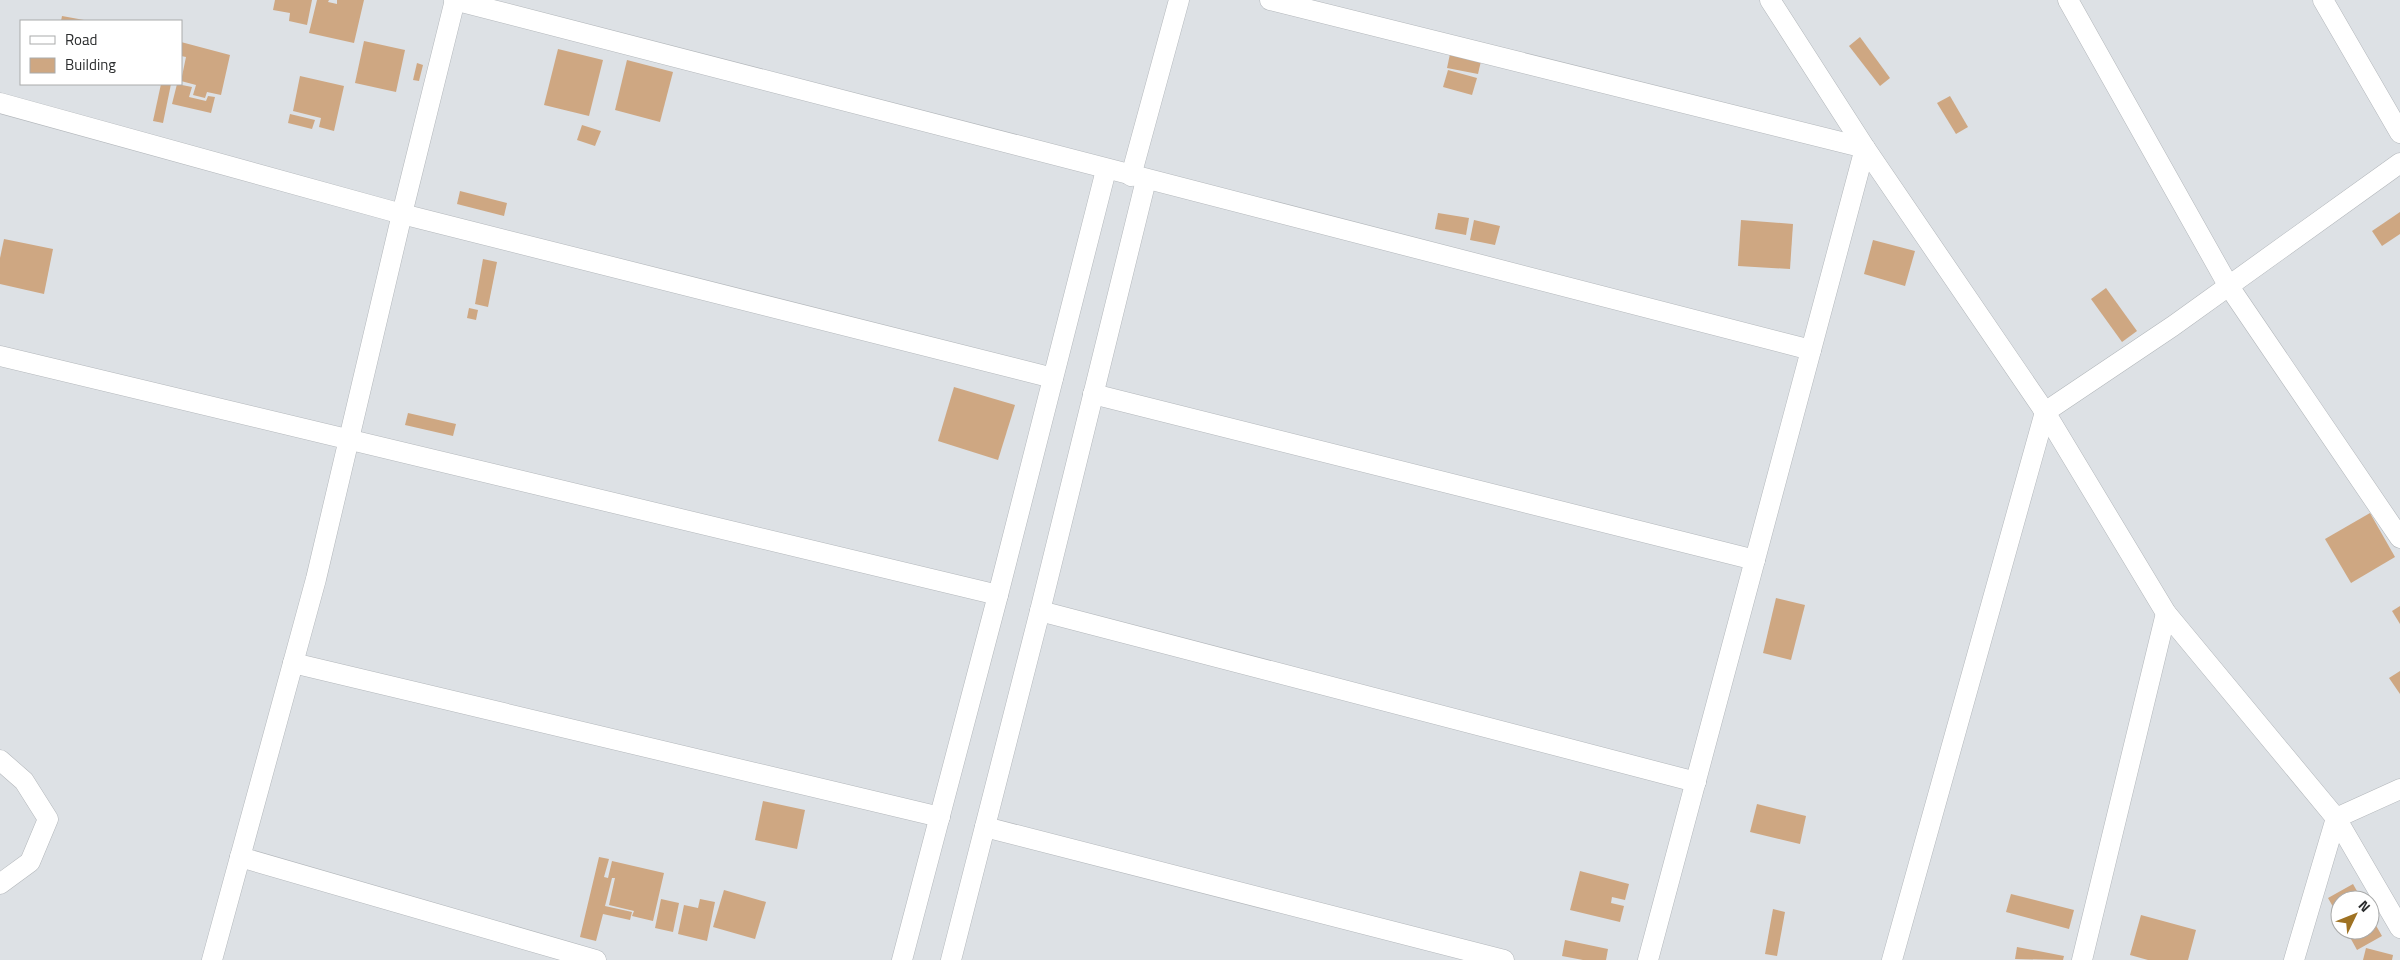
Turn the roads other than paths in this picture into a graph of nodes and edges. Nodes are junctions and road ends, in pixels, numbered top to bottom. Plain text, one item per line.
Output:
1 (455, 0) edge
2 (1179, 0) edge
3 (1270, 0) edge
4 (1770, 0) edge
5 (2068, 0) edge
6 (2324, 0) edge
7 (0, 103) edge
8 (2400, 133) edge
9 (1865, 148) junction
10 (2400, 163) edge
11 (1106, 170) junction
12 (1138, 178) junction
13 (402, 214) junction
14 (2228, 285) junction
15 (1811, 350) junction
16 (0, 356) edge
17 (1053, 378) junction
18 (1094, 394) junction
19 (2045, 412) junction
20 (349, 440) junction
21 (2400, 538) edge
22 (1755, 560) junction
23 (998, 595) junction
24 (1040, 611) junction
25 (2166, 612) junction
26 (294, 663) junction
27 (0, 760) edge
28 (1696, 782) junction
29 (2400, 789) edge
30 (940, 817) junction
31 (2336, 818) junction
32 (985, 827) junction
33 (240, 857) junction
34 (0, 884) edge
35 (2400, 928) edge
36 (212, 960) edge
37 (596, 960) edge
38 (902, 960) edge
39 (951, 960) edge
40 (1504, 960) edge
41 (1648, 960) edge
42 (1892, 960) edge
43 (2082, 960) edge
44 (2294, 960) edge

1 - 11 street
1 - 13 street
2 - 12 street
3 - 9 street
4 - 9 street
5 - 14 street
6 - 8 street
7 - 13 street
9 - 15 street
9 - 19 street
10 - 14 street
11 - 12 street
11 - 17 street
12 - 15 street
12 - 18 street
13 - 17 street
13 - 20 street
14 - 19 street
14 - 21 street
15 - 22 street
16 - 20 street
17 - 23 street
18 - 22 street
18 - 24 street
19 - 25 street
19 - 42 street
20 - 23 street
20 - 26 street
22 - 28 street
23 - 30 street
24 - 28 street
24 - 32 street
25 - 31 street
25 - 43 street
26 - 30 street
26 - 33 street
27 - 34 street
28 - 41 street
29 - 31 street
30 - 38 street
31 - 35 street
31 - 44 street
32 - 39 street
32 - 40 street
33 - 36 street
33 - 37 street

